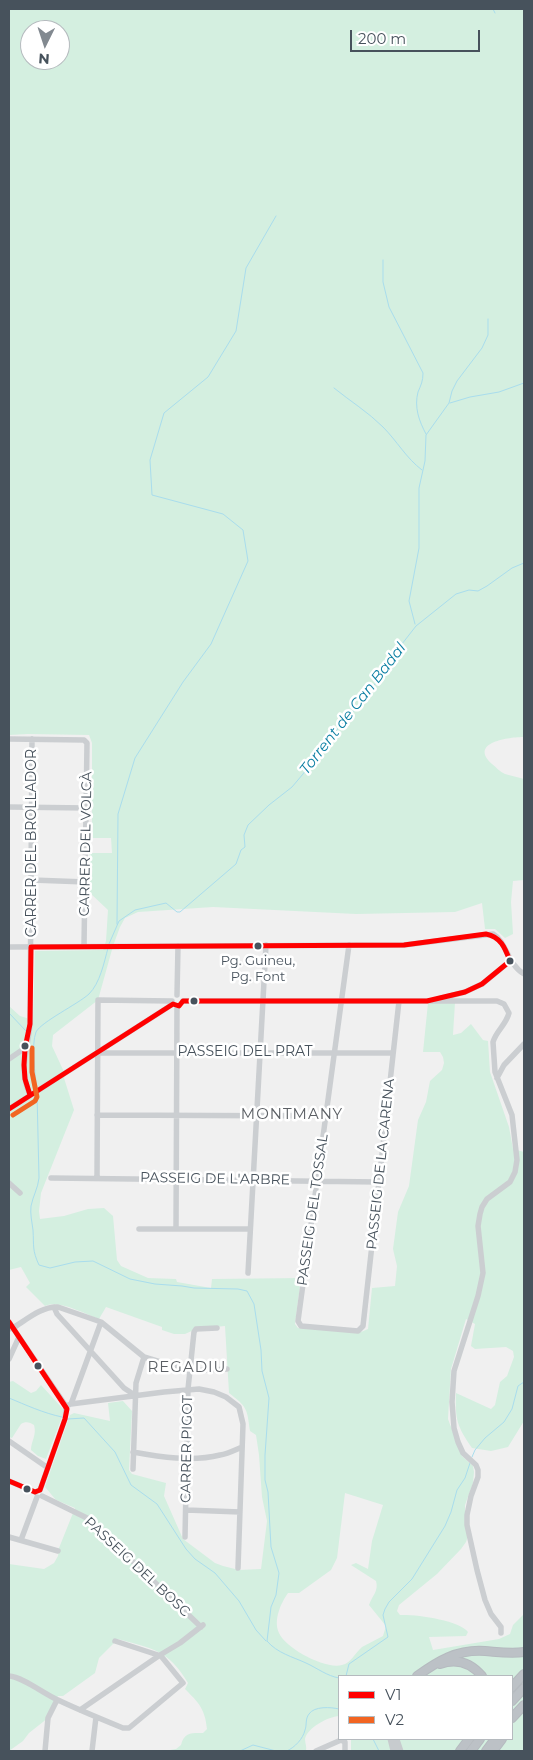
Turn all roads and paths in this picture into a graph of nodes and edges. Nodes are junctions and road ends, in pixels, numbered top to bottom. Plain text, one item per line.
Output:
1 (9, 739) edge
2 (32, 739) junction
3 (9, 807) edge
4 (31, 808) junction
5 (87, 808) junction
6 (32, 880) junction
7 (86, 882) junction
8 (266, 945) junction
9 (349, 945) junction
10 (84, 946) junction
11 (178, 946) junction
12 (9, 947) edge
13 (31, 947) junction
14 (510, 961) junction
15 (524, 974) edge
16 (177, 995) junction
17 (183, 1001) junction
18 (262, 1001) junction
19 (399, 1001) junction
20 (427, 1001) junction
21 (341, 1002) junction
22 (174, 1004) junction
23 (524, 1044) edge
24 (25, 1048) junction
25 (97, 1052) junction
26 (176, 1052) junction
27 (259, 1052) junction
28 (335, 1052) junction
29 (393, 1054) junction
30 (9, 1059) edge
31 (497, 1078) junction
32 (30, 1095) junction
33 (9, 1109) edge
34 (97, 1115) junction
35 (177, 1116) junction
36 (256, 1116) junction
37 (326, 1116) junction
38 (51, 1178) dead end
39 (97, 1178) junction
40 (177, 1178) junction
41 (252, 1179) junction
42 (317, 1180) junction
43 (379, 1182) junction
44 (9, 1183) edge
45 (20, 1194) dead end
46 (139, 1229) dead end
47 (176, 1229) junction
48 (250, 1229) junction
49 (248, 1273) dead end
50 (54, 1307) junction
51 (9, 1322) edge
52 (100, 1322) junction
53 (363, 1326) joint
54 (217, 1328) dead end
55 (11, 1329) edge
56 (19, 1337) junction
57 (90, 1351) junction
58 (144, 1357) junction
59 (9, 1358) edge
60 (227, 1369) dead end
61 (190, 1371) junction
62 (188, 1389) junction
63 (136, 1396) junction
64 (68, 1405) junction
65 (9, 1441) edge
66 (242, 1447) junction
67 (133, 1452) junction
68 (187, 1458) junction
69 (48, 1468) junction
70 (133, 1469) dead end
71 (9, 1481) edge
72 (38, 1494) junction
73 (186, 1510) junction
74 (240, 1512) junction
75 (9, 1537) edge
76 (185, 1537) dead end
77 (21, 1540) junction
78 (58, 1551) dead end
79 (238, 1568) dead end
80 (501, 1633) dead end
81 (115, 1641) dead end
82 (524, 1652) edge
83 (160, 1655) junction
84 (524, 1674) edge
85 (418, 1675) edge
86 (423, 1675) edge
87 (481, 1675) edge
88 (9, 1676) edge
89 (513, 1686) edge
90 (524, 1688) edge
91 (57, 1700) junction
92 (513, 1700) edge
93 (524, 1705) edge
94 (80, 1710) junction
95 (518, 1712) junction
96 (96, 1717) junction
97 (513, 1717) edge
98 (513, 1721) edge
99 (468, 1740) edge
100 (479, 1740) edge
101 (494, 1740) edge
102 (501, 1740) edge
103 (45, 1750) edge
104 (92, 1751) edge
105 (316, 1751) edge
106 (345, 1751) edge
107 (460, 1751) edge
108 (471, 1751) edge
109 (486, 1751) edge
110 (493, 1751) edge

1 - 2 street
2 - 4 street, CARRER DEL BROLLADOR
2 - 5 street, CARRER DEL VOLCÀ
3 - 4 street
4 - 5 street
4 - 6 street, CARRER DEL BROLLADOR
5 - 7 street, CARRER DEL VOLCÀ
6 - 7 street
6 - 13 street, CARRER DEL BROLLADOR
7 - 10 street, CARRER DEL VOLCÀ
8 - 9 street
8 - 11 street
8 - 18 street
9 - 14 street
9 - 21 street, PASSEIG DEL TOSSAL
10 - 11 street
10 - 13 street
11 - 16 street
12 - 13 street
13 - 24 street, CARRER DEL BROLLADOR
14 - 15 street
14 - 20 street
16 - 17 street
16 - 22 street
17 - 18 street
17 - 22 street
18 - 21 street
18 - 27 street
19 - 20 street
19 - 21 street
19 - 29 street, PASSEIG DE LA CARENA
20 - 31 street
21 - 28 street, PASSEIG DEL TOSSAL
22 - 25 street
22 - 25 street
22 - 26 street
23 - 31 street
24 - 30 street
24 - 32 street, CARRER DEL BROLLADOR
25 - 26 street, PASSEIG DEL PRAT
25 - 32 street
25 - 34 street
26 - 27 street, PASSEIG DEL PRAT
26 - 35 street
27 - 28 street, PASSEIG DEL PRAT
27 - 36 street
28 - 29 street, PASSEIG DEL PRAT
28 - 37 street, PASSEIG DEL TOSSAL
29 - 43 street, PASSEIG DE LA CARENA
31 - 80 street
32 - 33 street
34 - 35 street
34 - 39 street
35 - 36 street
35 - 40 street
36 - 37 street
36 - 41 street
37 - 42 street, PASSEIG DEL TOSSAL
38 - 39 street, PASSEIG DE L'ARBRE
39 - 40 street, PASSEIG DE L'ARBRE
40 - 41 street, PASSEIG DE L'ARBRE
40 - 47 street
41 - 42 street, PASSEIG DE L'ARBRE
41 - 48 street
42 - 43 street, PASSEIG DE L'ARBRE
42 - 53 street, PASSEIG DEL TOSSAL
43 - 53 street, PASSEIG DE LA CARENA
44 - 45 street
46 - 47 street
47 - 48 street
48 - 49 street
50 - 52 street
50 - 55 street
50 - 57 street
51 - 55 street
52 - 57 street
52 - 58 street
54 - 61 street, CARRER PIGOT
55 - 56 street
56 - 59 street
56 - 64 street
57 - 63 street
57 - 64 street
58 - 61 street
58 - 63 street
60 - 61 street
61 - 62 street, CARRER PIGOT
62 - 63 street
62 - 66 street
62 - 68 street, CARRER PIGOT
63 - 64 street
63 - 67 street
64 - 69 street
65 - 69 street
66 - 68 street
66 - 74 street
67 - 68 street
67 - 70 street
68 - 73 street, CARRER PIGOT
69 - 72 street
71 - 72 street, PASSEIG DEL BOSC
72 - 77 street
72 - 83 street, PASSEIG DEL BOSC
73 - 74 street
73 - 76 street, CARRER PIGOT
74 - 79 street
75 - 77 street
77 - 78 street
81 - 83 street
82 - 85 highway
83 - 94 street
83 - 96 street
84 - 89 highway
86 - 87 highway
88 - 91 street
90 - 92 highway
91 - 94 street
91 - 103 street
93 - 95 highway
94 - 96 street
95 - 97 highway
95 - 98 highway
96 - 104 street
99 - 107 highway
100 - 108 highway
101 - 109 highway
102 - 110 highway
105 - 106 street

